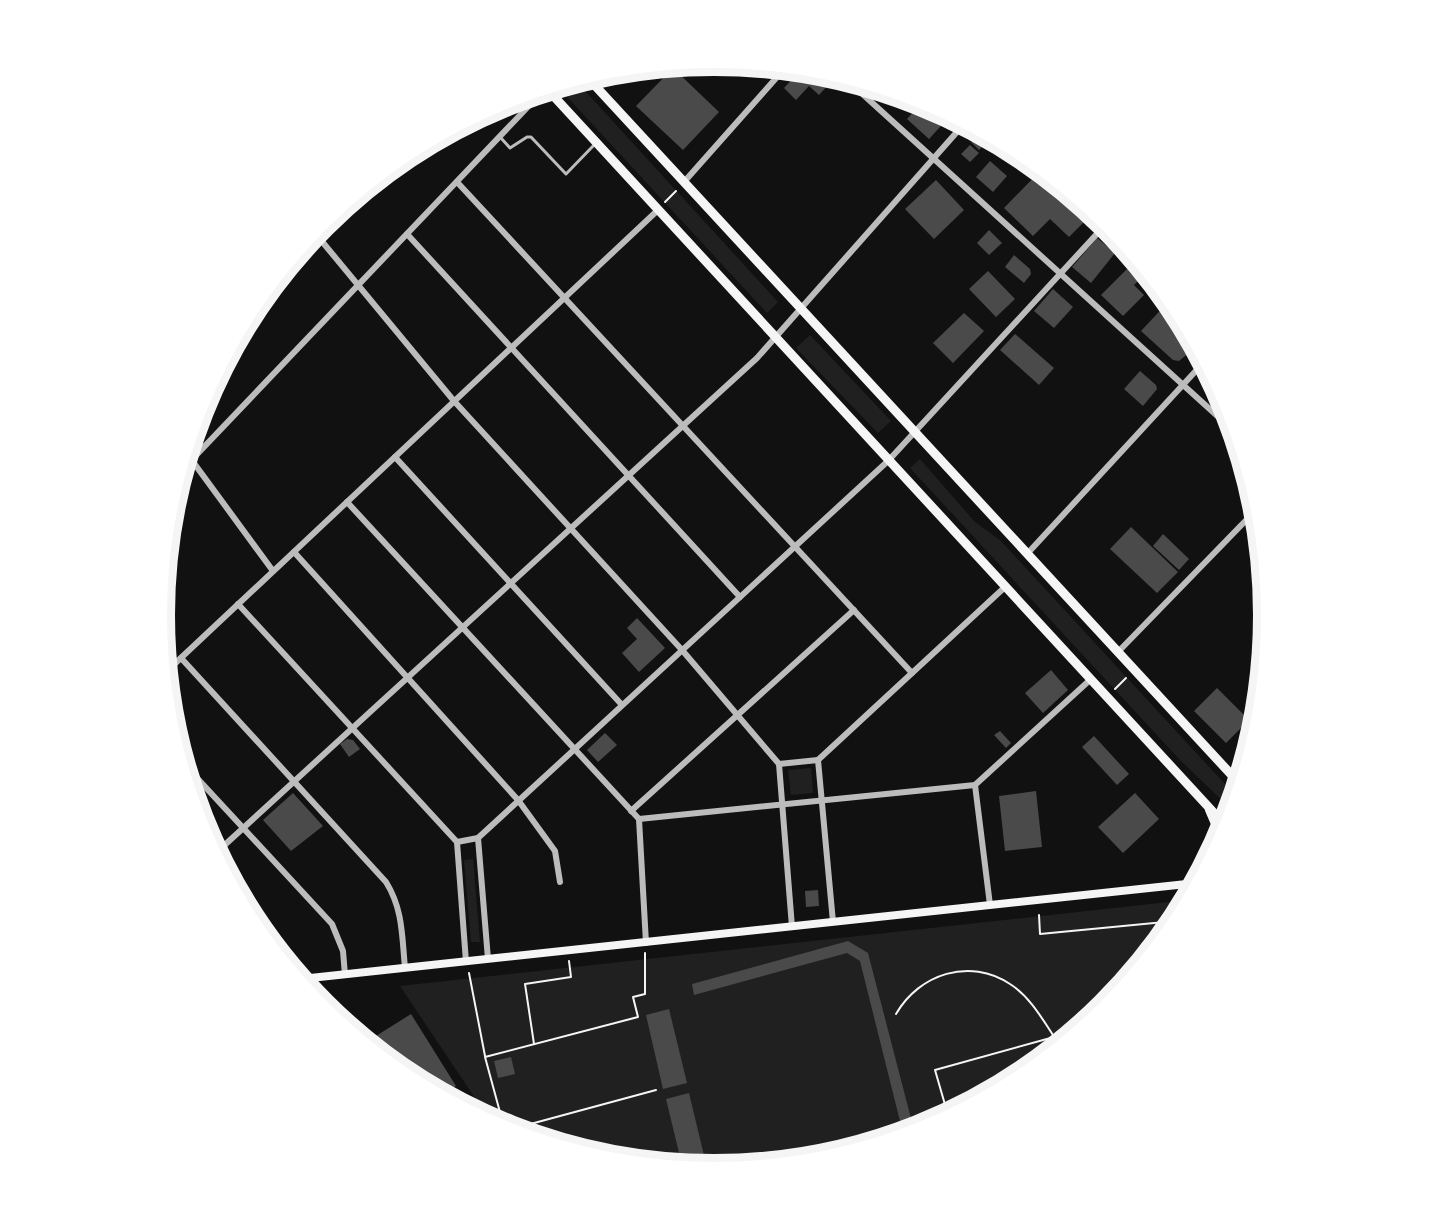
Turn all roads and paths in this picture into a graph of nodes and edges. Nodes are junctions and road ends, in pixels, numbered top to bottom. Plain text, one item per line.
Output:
1 (778, 76) edge
2 (595, 86) edge
3 (861, 93) edge
4 (554, 97) edge
5 (530, 104) edge
6 (959, 130) edge
7 (500, 137) junction
8 (596, 143) junction
9 (932, 159) junction
10 (457, 182) junction
11 (684, 182) junction
12 (658, 210) junction
13 (1099, 232) edge
14 (407, 234) junction
15 (322, 241) edge
16 (1061, 274) junction
17 (359, 286) junction
18 (565, 297) junction
19 (802, 309) junction
20 (776, 338) junction
21 (511, 348) junction
22 (1198, 368) edge
23 (1183, 385) junction
24 (454, 401) junction
25 (1221, 419) edge
26 (684, 425) junction
27 (915, 432) junction
28 (197, 450) edge
29 (395, 457) junction
30 (888, 461) junction
31 (194, 462) edge
32 (628, 476) junction
33 (347, 502) junction
34 (1248, 517) edge
35 (570, 529) junction
36 (795, 547) junction
37 (294, 552) junction
38 (1027, 554) junction
39 (273, 571) junction
40 (511, 583) junction
41 (1005, 587) junction
42 (740, 597) junction
43 (238, 604) junction
44 (854, 610) junction
45 (462, 627) junction
46 (682, 650) junction
47 (1118, 652) junction
48 (181, 658) junction
49 (174, 664) edge
50 (1135, 670) junction
51 (912, 673) junction
52 (407, 677) junction
53 (1091, 679) junction
54 (1107, 696) junction
55 (622, 705) junction
56 (739, 714) junction
57 (352, 728) junction
58 (574, 749) junction
59 (818, 760) junction
60 (779, 764) junction
61 (1234, 773) edge
62 (1232, 775) joint
63 (196, 777) edge
64 (295, 780) junction
65 (975, 785) junction
66 (518, 800) junction
67 (822, 800) junction
68 (782, 805) junction
69 (1208, 807) junction
70 (631, 811) junction
71 (1218, 818) edge
72 (639, 819) junction
73 (1215, 825) edge
74 (244, 829) junction
75 (478, 838) junction
76 (457, 842) junction
77 (223, 847) edge
78 (560, 882) dead end
79 (1186, 885) edge
80 (990, 905) junction
81 (1039, 915) dead end
82 (833, 922) junction
83 (1162, 922) edge
84 (792, 927) junction
85 (646, 942) junction
86 (488, 959) junction
87 (569, 961) dead end
88 (466, 962) junction
89 (405, 968) junction
90 (345, 975) junction
91 (311, 978) edge
92 (896, 1014) dead end
93 (1054, 1037) joint
94 (534, 1044) junction
95 (485, 1057) junction
96 (656, 1090) dead end
97 (945, 1106) edge
98 (500, 1114) edge
99 (528, 1125) edge

1 - 11 street
2 - 11 main road
3 - 9 street
4 - 8 main road
5 - 7 street
6 - 9 street
7 - 8 lane
7 - 10 street
8 - 12 main road
9 - 16 street
9 - 19 street
10 - 14 street
10 - 18 street
11 - 12 path
11 - 19 main road
12 - 18 street
12 - 20 main road
13 - 16 street
14 - 17 street
14 - 21 street
15 - 17 street
16 - 23 street
16 - 27 street
17 - 24 street
17 - 28 street
18 - 21 street
18 - 26 street
19 - 20 street
19 - 27 main road
20 - 26 street
20 - 30 main road
21 - 24 street
21 - 32 street
22 - 23 street
23 - 25 street
23 - 38 street
24 - 29 street
24 - 35 street
26 - 32 street
26 - 36 street
27 - 30 street
27 - 38 main road
29 - 33 street
29 - 40 street
30 - 36 street
30 - 41 main road
31 - 39 street
32 - 35 street
32 - 42 street
33 - 37 street
33 - 45 street
34 - 47 street
35 - 40 street
35 - 46 street
36 - 42 street
36 - 44 street
37 - 39 street
37 - 52 street
38 - 47 main road
39 - 43 street
40 - 45 street
40 - 55 street
41 - 51 street
41 - 53 main road
42 - 46 street
43 - 48 street
43 - 57 street
44 - 51 street
44 - 56 street
45 - 52 street
45 - 58 street
46 - 55 street
46 - 56 street
47 - 50 main road
48 - 49 street
48 - 64 street
50 - 54 path
50 - 62 main road
51 - 59 street
52 - 57 street
52 - 66 street
53 - 54 main road
53 - 65 street
54 - 69 main road
55 - 58 street
56 - 60 street
56 - 70 street
57 - 64 street
57 - 76 street
58 - 66 street
58 - 70 street
59 - 60 street
59 - 67 street
60 - 68 street
61 - 62 street
63 - 74 street
64 - 74 street
64 - 89 street
65 - 67 street
65 - 80 street
66 - 75 street
66 - 78 street
67 - 68 street
67 - 82 street
68 - 72 street
68 - 84 street
69 - 71 main road
69 - 73 main road
70 - 72 street
72 - 85 street
74 - 77 street
74 - 90 street
75 - 76 street
75 - 86 street
76 - 88 street
79 - 80 main road
80 - 82 main road
81 - 83 path
82 - 84 main road
84 - 85 main road
85 - 86 main road
85 - 94 path
86 - 88 main road
87 - 94 path
88 - 89 main road
88 - 95 path
89 - 90 main road
90 - 91 main road
92 - 93 path
93 - 97 path
94 - 95 path
95 - 98 path
96 - 99 path

